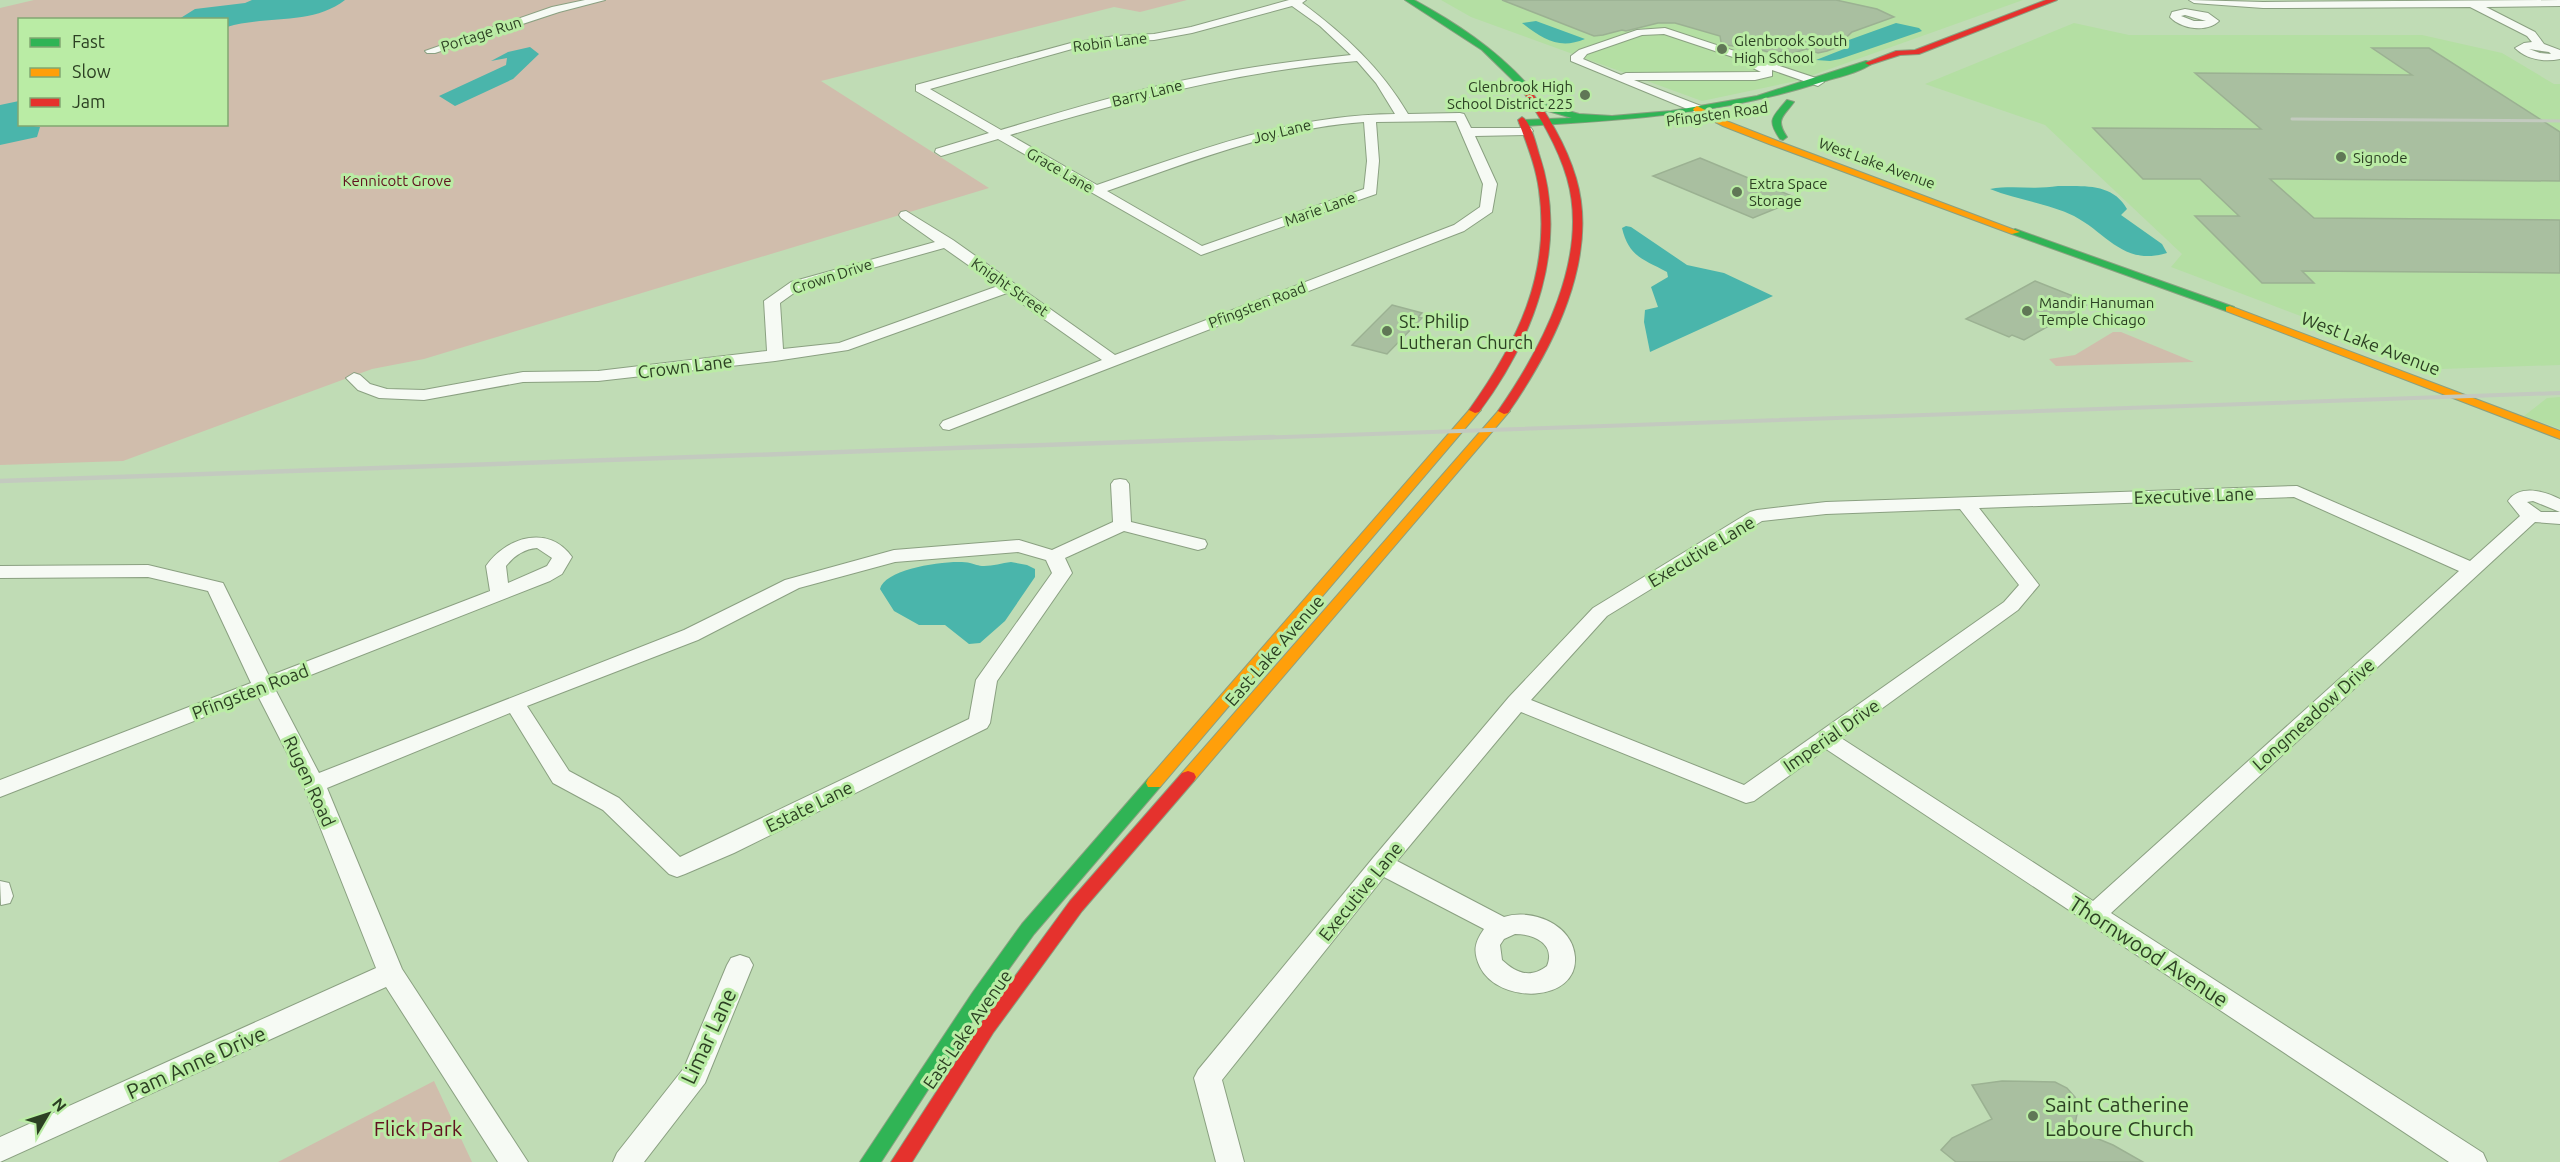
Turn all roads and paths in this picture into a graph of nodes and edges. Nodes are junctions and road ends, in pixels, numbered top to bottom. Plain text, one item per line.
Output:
1 (600, 0) edge
2 (1409, 0) edge
3 (2053, 0) edge
4 (2196, 0) edge
5 (1298, 1) edge
6 (2383, 2) edge
7 (2470, 3) junction
8 (2560, 3) edge
9 (1395, 5) dead end
10 (2197, 14) dead end
11 (1444, 36) dead end
12 (2540, 46) dead end
13 (1596, 48) junction
14 (431, 51) dead end
15 (1916, 52) junction
16 (1359, 57) junction
17 (1614, 75) junction
18 (1681, 77) junction
19 (1818, 82) junction
20 (920, 87) joint
21 (1790, 102) junction
22 (1534, 104) junction
23 (1514, 108) dead end
24 (1707, 111) junction
25 (1729, 115) junction
26 (1404, 118) junction
27 (1370, 119) junction
28 (1617, 122) junction
29 (1547, 126) junction
30 (1525, 127) junction
31 (1468, 132) junction
32 (1592, 134) dead end
33 (1000, 135) junction
34 (1784, 137) junction
35 (1570, 140) dead end
36 (1557, 148) junction
37 (940, 152) dead end
38 (1096, 190) junction
39 (906, 215) dead end
40 (948, 243) junction
41 (1201, 251) joint
42 (2169, 286) junction
43 (1010, 287) junction
44 (775, 356) junction
45 (1113, 361) junction
46 (354, 378) dead end
47 (949, 425) dead end
48 (2560, 435) edge
49 (1120, 484) dead end
50 (1966, 504) junction
51 (2560, 507) edge
52 (2532, 514) junction
53 (2560, 518) edge
54 (1122, 525) junction
55 (1198, 544) dead end
56 (1054, 556) junction
57 (2472, 569) junction
58 (0, 572) edge
59 (500, 592) dead end
60 (263, 687) junction
61 (1516, 702) junction
62 (514, 703) junction
63 (1826, 739) junction
64 (314, 784) junction
65 (0, 789) edge
66 (1381, 864) junction
67 (2094, 914) junction
68 (1501, 927) dead end
69 (740, 965) dead end
70 (391, 974) junction
71 (0, 1150) edge
72 (514, 1162) edge
73 (627, 1162) edge
74 (870, 1162) edge
75 (901, 1162) edge
76 (1230, 1162) edge
77 (2473, 1162) edge

1 - 14 street, Portage Run
2 - 22 main road
3 - 15 main road, Pfingsten Road
4 - 6 street
4 - 10 street
5 - 16 street
5 - 20 street, Robin Lane
6 - 7 street
7 - 8 street
7 - 12 street
9 - 11 main road
13 - 17 street, West Lake Avenue
13 - 18 street
13 - 19 street
15 - 19 main road, Pfingsten Road
15 - 21 main road, Pfingsten Road
16 - 26 street
16 - 33 street, Barry Lane
17 - 18 street
17 - 24 street, West Lake Avenue
18 - 24 street
19 - 24 main road, Pfingsten Road
20 - 33 street, Grace Lane
21 - 25 main road, Pfingsten Road
21 - 34 main road
22 - 28 main road
22 - 29 main road
23 - 30 main road
24 - 25 main road, West Lake Avenue
24 - 28 main road, Pfingsten Road
24 - 42 main road, West Lake Avenue
25 - 34 main road, West Lake Avenue
26 - 27 street, Joy Lane
26 - 31 street, Joy Lane
27 - 38 street, Joy Lane
27 - 41 street, Marie Lane
28 - 29 main road, Pfingsten Road
28 - 32 main road
29 - 30 main road, Pfingsten Road
29 - 36 main road, East Lake Avenue
30 - 31 street, Pfingsten Road
30 - 74 main road, East Lake Avenue
31 - 45 street, Pfingsten Road
33 - 37 street, Barry Lane
33 - 38 street, Grace Lane
34 - 42 main road, West Lake Avenue
35 - 36 main road
36 - 75 main road, East Lake Avenue
38 - 41 street, Grace Lane
39 - 40 street, Knight Street
40 - 43 street, Knight Street
40 - 44 street, Crown Drive
42 - 48 main road, West Lake Avenue
43 - 44 street, Crown Lane
43 - 45 street, Knight Street
44 - 46 street, Crown Lane
45 - 47 street, Pfingsten Road
49 - 54 street
50 - 57 street, Executive Lane
50 - 61 street, Executive Lane
50 - 63 street, Imperial Drive
51 - 52 street
52 - 53 street
52 - 57 street, Longmeadow Drive
54 - 55 street
54 - 56 street
56 - 62 street
56 - 62 street, Estate Lane
57 - 67 street, Longmeadow Drive
58 - 60 street, Rugen Road
59 - 60 street, Pfingsten Road
60 - 64 street, Rugen Road
60 - 65 street, Pfingsten Road
61 - 63 street, Imperial Drive
61 - 66 street, Executive Lane
62 - 64 street
63 - 67 street, Thornwood Avenue
64 - 70 street, Rugen Road
66 - 68 street
66 - 76 street, Executive Lane
67 - 77 street, Thornwood Avenue
69 - 73 street, Limar Lane
70 - 71 street, Pam Anne Drive
70 - 72 street, Rugen Road

